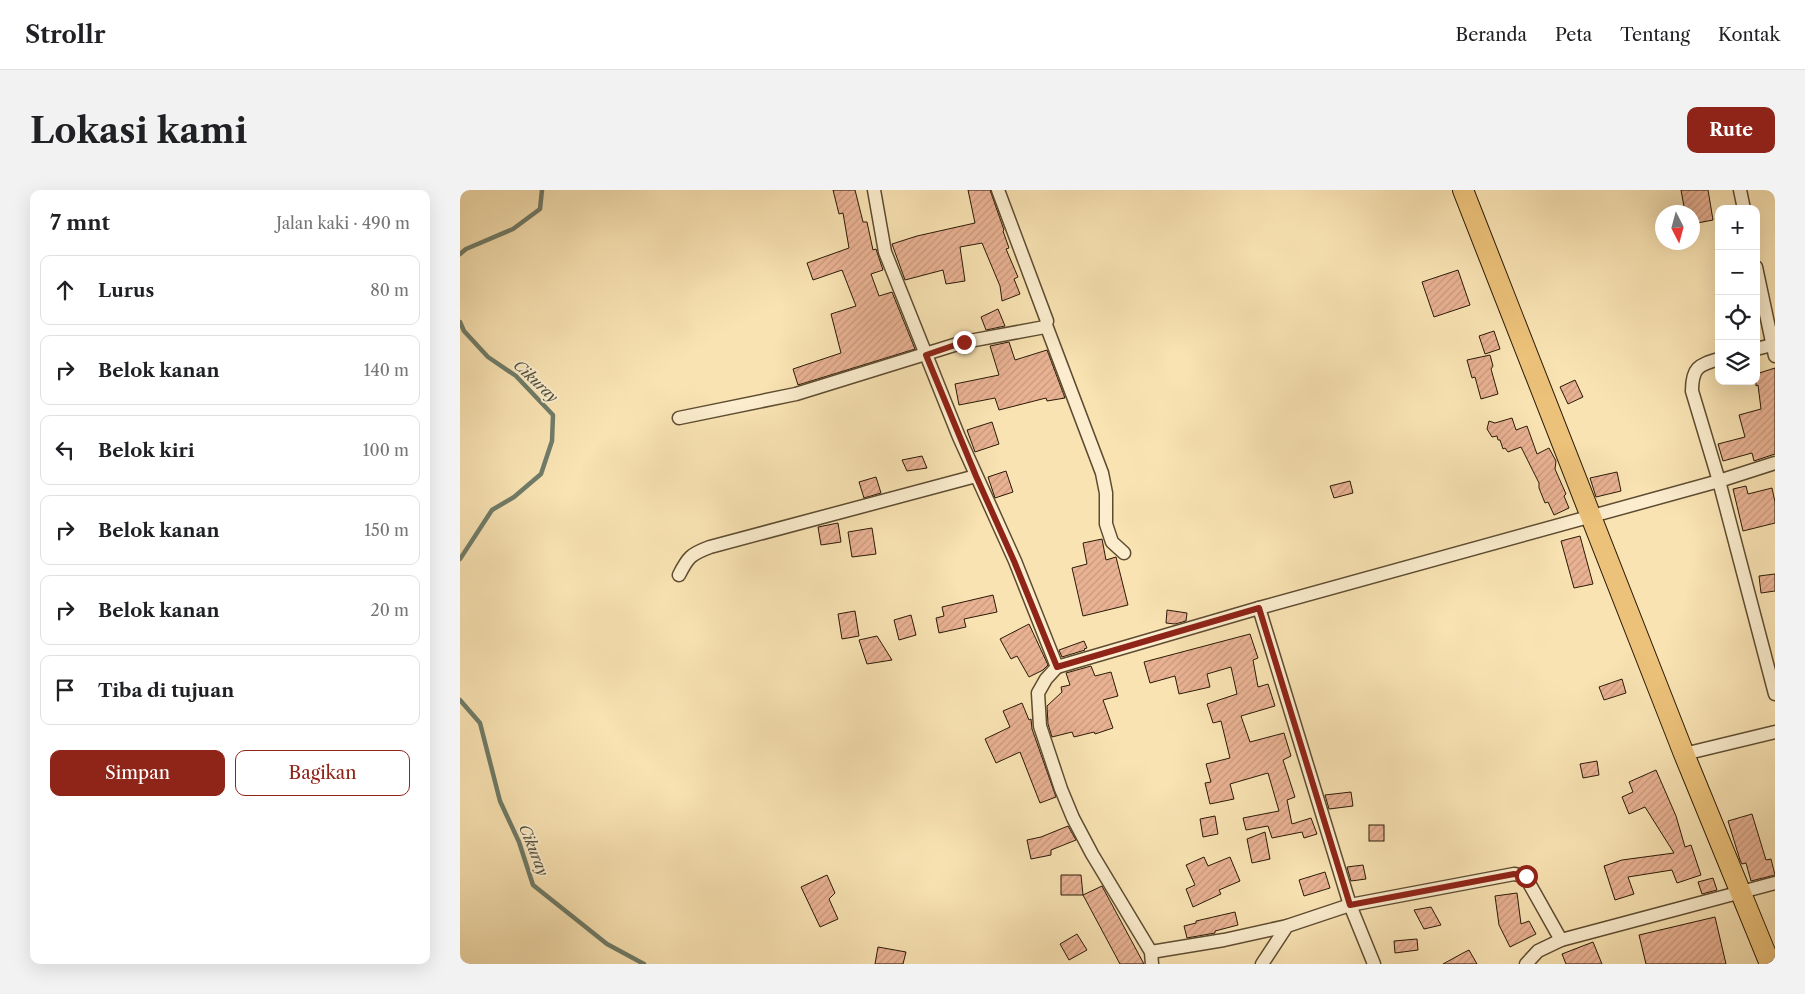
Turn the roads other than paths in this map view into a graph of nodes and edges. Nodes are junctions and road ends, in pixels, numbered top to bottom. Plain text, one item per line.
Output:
1 (874, 190) edge
2 (998, 190) edge
3 (1463, 190) edge
4 (1740, 190) edge
5 (1743, 205) edge
6 (1760, 285) edge
7 (1046, 325) junction
8 (1760, 349) edge
9 (1774, 350) edge
10 (926, 355) junction
11 (1715, 360) edge
12 (679, 418) dead end
13 (1775, 463) edge
14 (976, 476) junction
15 (1719, 480) junction
16 (1590, 516) junction
17 (1124, 553) dead end
18 (679, 575) dead end
19 (1259, 608) junction
20 (1057, 667) junction
21 (1775, 694) edge
22 (1775, 732) edge
23 (1684, 754) junction
24 (1775, 883) edge
25 (1742, 892) junction
26 (1350, 905) junction
27 (1287, 926) junction
28 (1561, 940) junction
29 (1151, 958) edge
30 (1262, 964) edge
31 (1374, 964) edge
32 (1526, 964) edge
33 (1770, 964) edge

1 - 10 street
2 - 7 street
3 - 16 main road
4 - 5 street
6 - 9 street
7 - 10 street
7 - 17 street
8 - 9 street
10 - 12 street
10 - 14 street
11 - 15 street
13 - 15 street
14 - 18 street
14 - 20 street
15 - 16 street
15 - 21 street
16 - 19 street
16 - 23 main road
19 - 20 street
19 - 26 street
20 - 29 street
22 - 23 street
23 - 25 main road
24 - 25 street
25 - 28 street
25 - 33 main road
26 - 27 street
26 - 28 street
26 - 31 street
27 - 29 street
27 - 30 street
28 - 32 street

